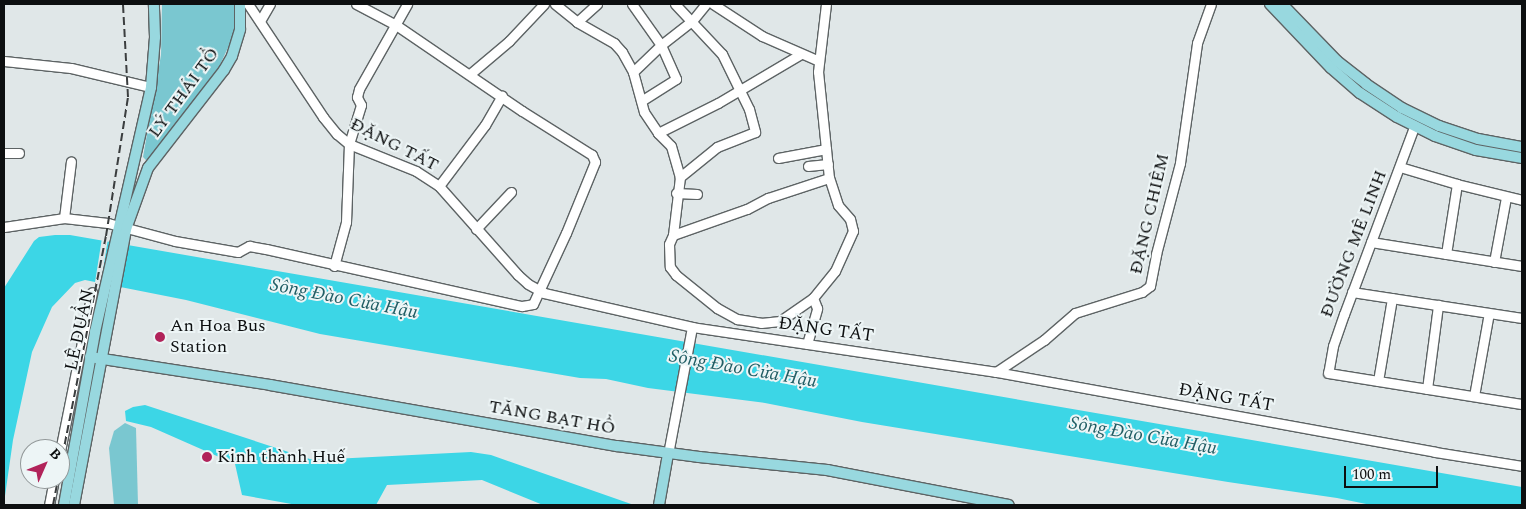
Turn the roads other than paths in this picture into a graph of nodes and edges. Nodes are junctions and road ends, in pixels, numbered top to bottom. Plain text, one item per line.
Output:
1 (154, 4) edge
2 (240, 4) edge
3 (248, 4) edge
4 (270, 4) edge
5 (407, 4) edge
6 (544, 4) edge
7 (555, 4) edge
8 (597, 4) edge
9 (632, 4) edge
10 (674, 4) edge
11 (706, 4) edge
12 (714, 4) edge
13 (826, 4) edge
14 (1211, 4) edge
15 (1270, 4) edge
16 (1282, 4) edge
17 (362, 5) edge
18 (260, 21) junction
19 (692, 21) junction
20 (577, 22) junction
21 (396, 25) junction
22 (661, 45) junction
23 (800, 54) junction
24 (4, 61) edge
25 (819, 61) junction
26 (633, 72) junction
27 (470, 74) junction
28 (151, 86) junction
29 (1363, 89) junction
30 (739, 90) junction
31 (502, 95) junction
32 (641, 101) junction
33 (1414, 127) junction
34 (658, 133) junction
35 (349, 144) junction
36 (1522, 147) edge
37 (826, 149) junction
38 (4, 153) edge
39 (19, 153) dead end
40 (778, 158) dead end
41 (1522, 158) edge
42 (72, 161) dead end
43 (135, 162) junction
44 (828, 164) junction
45 (808, 166) dead end
46 (1400, 167) junction
47 (148, 168) junction
48 (680, 176) junction
49 (829, 178) junction
50 (1458, 184) junction
51 (439, 186) junction
52 (511, 192) dead end
53 (676, 193) junction
54 (697, 194) dead end
55 (1506, 197) junction
56 (1522, 200) edge
57 (64, 218) junction
58 (4, 226) edge
59 (122, 229) junction
60 (476, 229) junction
61 (673, 235) junction
62 (1371, 242) junction
63 (1446, 254) junction
64 (1494, 262) junction
65 (334, 266) junction
66 (1522, 266) edge
67 (538, 291) junction
68 (92, 292) dead end
69 (109, 292) junction
70 (1352, 292) junction
71 (813, 298) junction
72 (1392, 298) junction
73 (1438, 305) junction
74 (1489, 313) junction
75 (1522, 318) edge
76 (692, 327) junction
77 (808, 344) junction
78 (90, 357) junction
79 (103, 359) junction
80 (996, 372) junction
81 (1378, 381) junction
82 (1426, 389) junction
83 (1474, 396) junction
84 (1522, 404) edge
85 (62, 439) edge
86 (668, 454) junction
87 (1522, 466) edge
88 (52, 489) edge
89 (49, 505) edge
90 (64, 505) edge
91 (74, 505) edge
92 (659, 505) edge
93 (1009, 505) edge

1 - 28 main road, LÝ THÁI TỔ
2 - 47 main road, LÝ THÁI TỔ
3 - 18 street, ĐẶNG TẤT
4 - 18 street
5 - 21 street
6 - 27 street
7 - 20 street
8 - 20 street
9 - 22 street
10 - 19 street
11 - 19 street
12 - 23 street
13 - 25 street
14 - 80 street, ĐẶNG CHIÊM
15 - 29 main road
16 - 29 main road
17 - 21 street
18 - 35 street, ĐẶNG TẤT
19 - 22 street
19 - 30 street
20 - 26 street
21 - 27 street
21 - 35 street
22 - 26 street
22 - 32 street
23 - 25 street
23 - 30 street
24 - 28 street
25 - 37 street
26 - 32 street
27 - 31 street
28 - 43 main road, LÝ THÁI TỔ
29 - 33 main road
29 - 36 main road
30 - 34 street
30 - 48 street
31 - 51 street
31 - 67 street
32 - 34 street
33 - 41 main road
33 - 46 street, ĐƯỜNG MÊ LINH
34 - 48 street
35 - 51 street, ĐẶNG TẤT
35 - 65 street
37 - 40 street
37 - 44 street
38 - 39 street
42 - 57 street
43 - 47 main road
43 - 59 main road, LÊ DUẨN
44 - 45 street
44 - 49 street
46 - 50 street
46 - 62 street, ĐƯỜNG MÊ LINH
47 - 59 main road, LÊ DUẨN
48 - 53 street
49 - 61 street
49 - 71 street
50 - 55 street
50 - 63 street
51 - 60 street, ĐẶNG TẤT
52 - 60 street
53 - 54 street
53 - 61 street
55 - 56 street
55 - 64 street
57 - 58 street
57 - 59 street
59 - 65 street
59 - 69 main road, LÊ DUẨN
60 - 67 street, ĐẶNG TẤT
61 - 71 street
62 - 63 street
62 - 70 street, ĐƯỜNG MÊ LINH
63 - 64 street
64 - 66 street
65 - 67 street
67 - 76 street, ĐẶNG TẤT
68 - 85 street
69 - 78 main road, LÊ DUẨN
69 - 79 main road, LÊ DUẨN
70 - 72 street
70 - 81 street, ĐƯỜNG MÊ LINH
71 - 77 street
72 - 73 street
72 - 81 street
73 - 74 street
73 - 82 street
74 - 75 street
74 - 83 street
76 - 77 street, ĐẶNG TẤT
76 - 86 street
77 - 80 street, ĐẶNG TẤT
78 - 79 main road, TĂNG BẠT HỔ
78 - 90 main road, LÊ DUẨN
79 - 86 main road, TĂNG BẠT HỔ
79 - 91 main road, LÊ DUẨN
80 - 87 street, ĐẶNG TẤT
81 - 82 street
82 - 83 street
83 - 84 street
86 - 92 main road
86 - 93 main road, TĂNG BẠT HỔ
88 - 89 street

